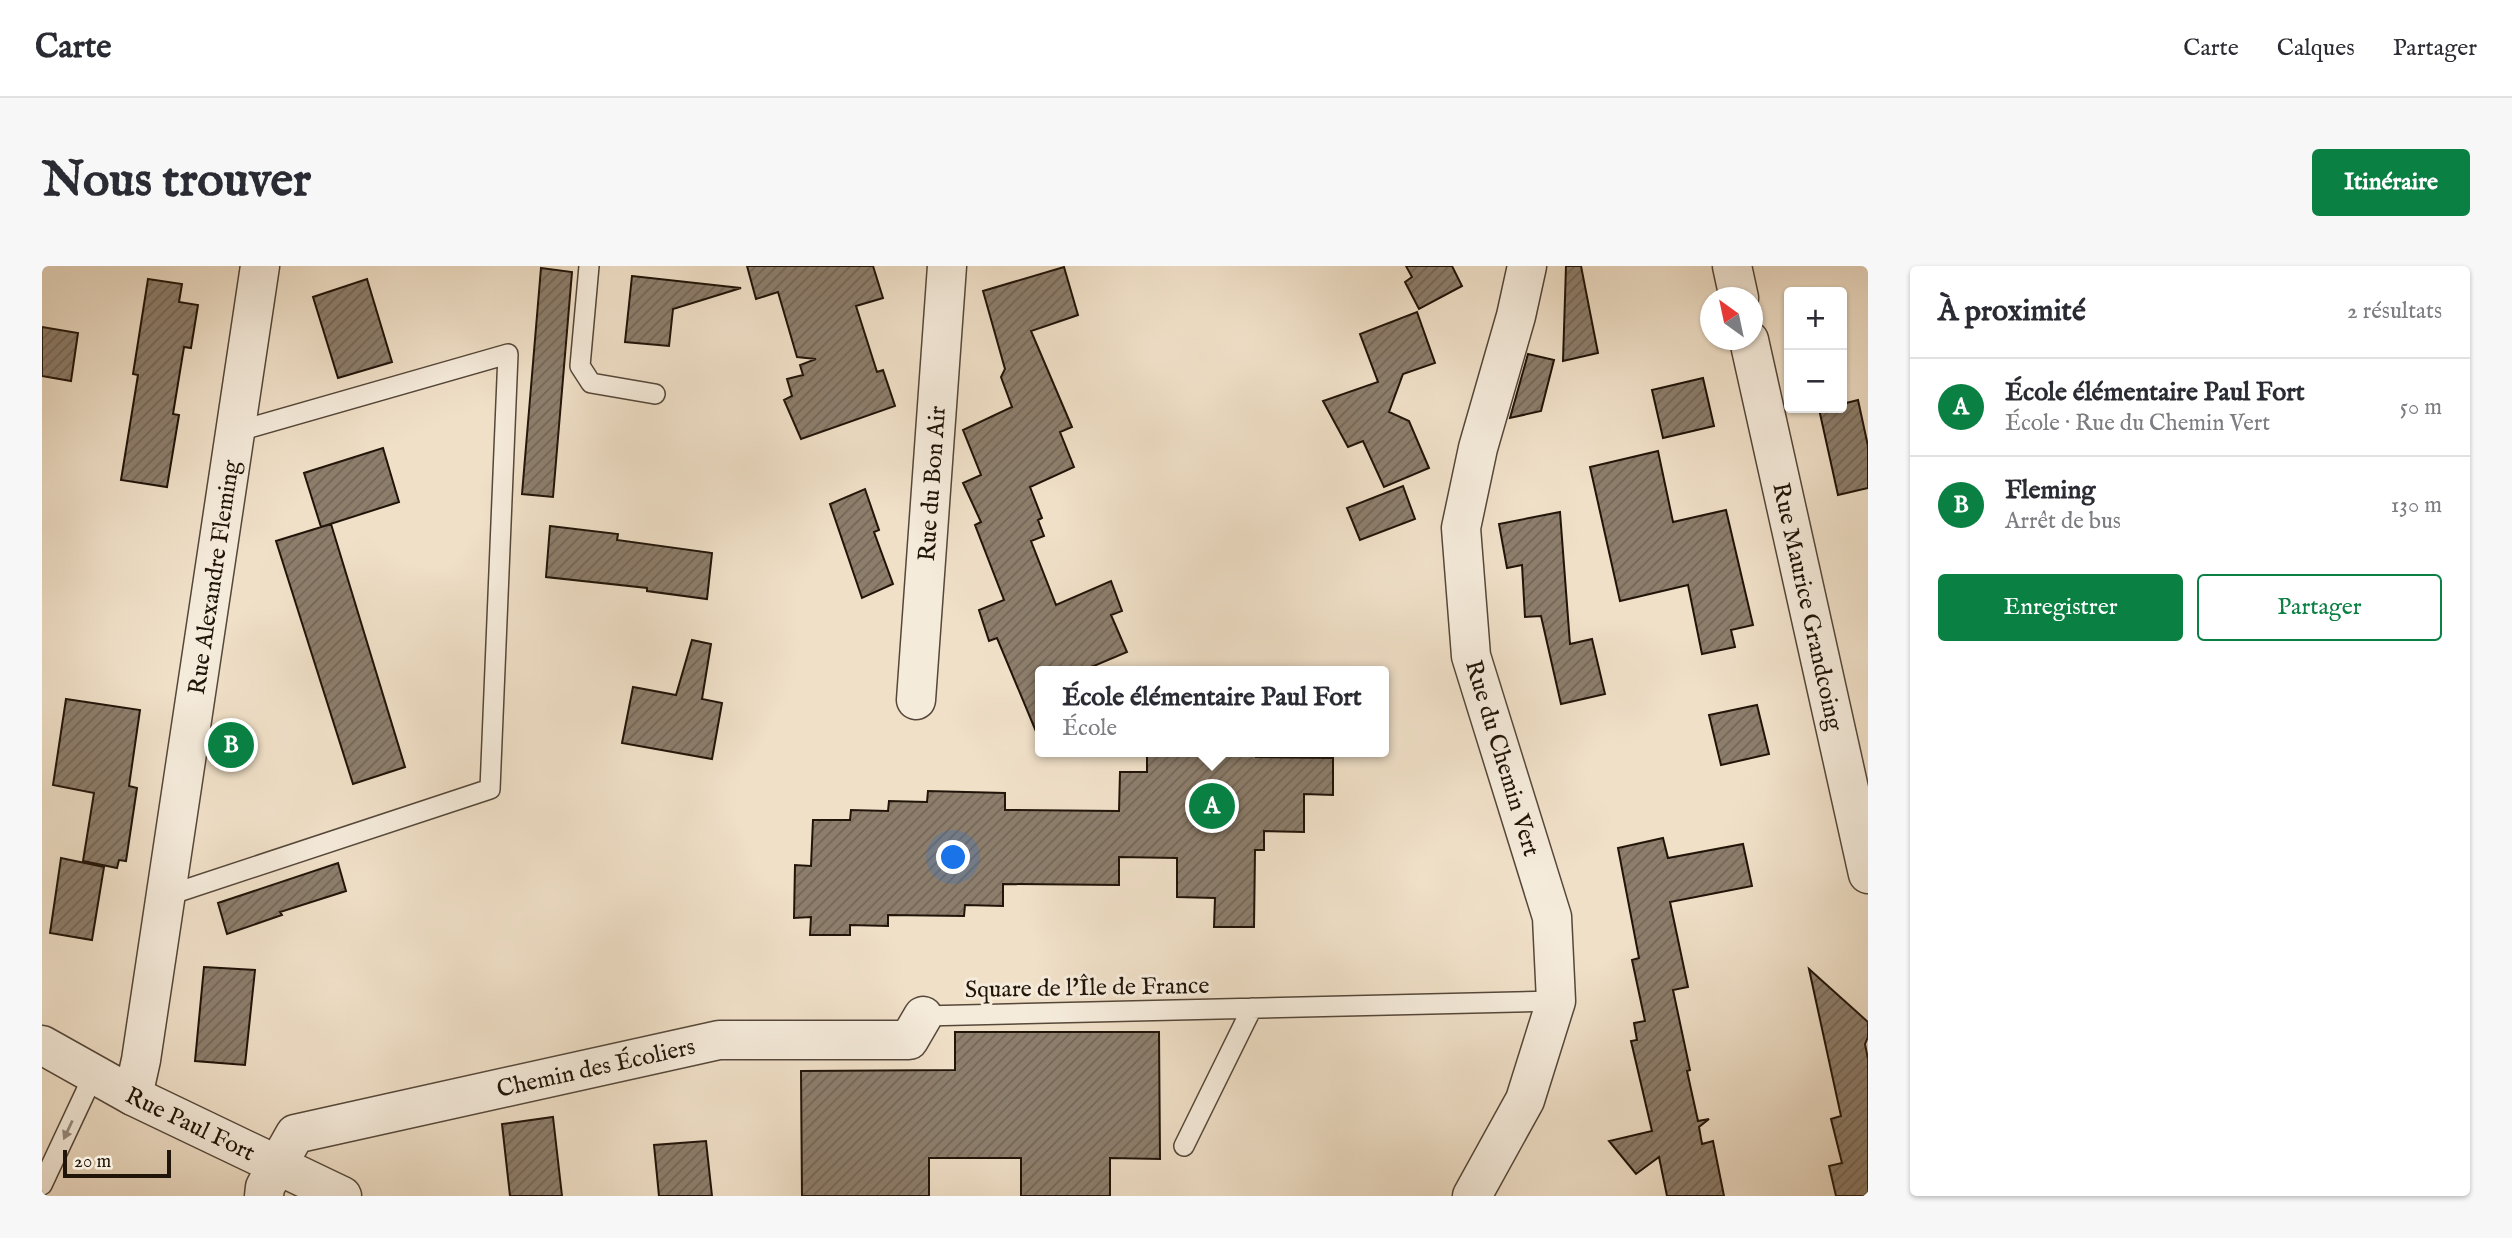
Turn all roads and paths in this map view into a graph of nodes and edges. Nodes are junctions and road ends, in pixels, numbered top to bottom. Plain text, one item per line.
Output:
1 (260, 266) edge
2 (589, 266) edge
3 (947, 266) edge
4 (1527, 266) edge
5 (1732, 266) edge
6 (1737, 287) edge
7 (1751, 350) edge
8 (655, 394) dead end
9 (235, 432) junction
10 (916, 700) dead end
11 (1868, 874) edge
12 (166, 896) junction
13 (1556, 1001) junction
14 (1252, 1008) junction
15 (923, 1016) joint
16 (42, 1045) edge
17 (94, 1074) junction
18 (133, 1096) junction
19 (1184, 1146) dead end
20 (270, 1180) edge
21 (42, 1185) edge
22 (342, 1196) edge
23 (1472, 1196) edge

1 - 9 street, Rue Alexandre Fleming
2 - 8 lane
3 - 10 street, Rue du Bon Air
4 - 13 street, Rue du Chemin Vert
5 - 6 street
7 - 11 street, Rue Maurice Grandcoing
9 - 12 street, Rue Alexandre Fleming
9 - 12 lane
12 - 18 street, Rue Alexandre Fleming
13 - 14 lane, Square de l'Île de France
13 - 23 street, Rue du Chemin Vert
14 - 15 lane, Square de l'Île de France
14 - 19 lane
15 - 20 street, Chemin des Écoliers
16 - 17 street, Rue Paul Fort
17 - 18 street, Rue Paul Fort
17 -> 21 lane
18 - 20 street, Rue Paul Fort
20 - 22 street, Rue Paul Fort

